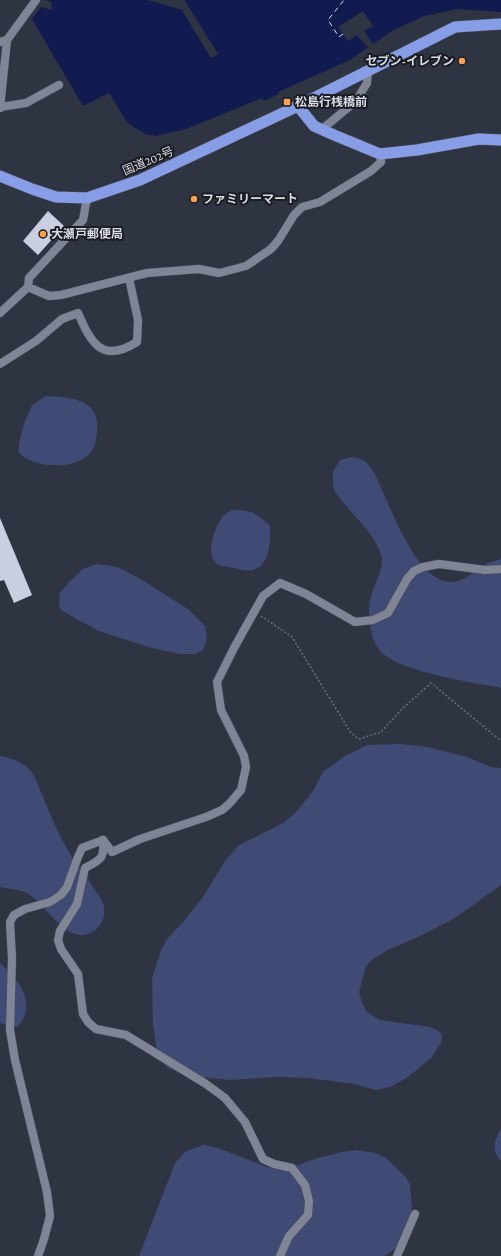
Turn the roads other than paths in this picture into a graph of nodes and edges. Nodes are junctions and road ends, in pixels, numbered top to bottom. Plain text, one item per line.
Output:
1 (36, 0) edge
2 (501, 24) edge
3 (3, 41) edge
4 (368, 70) junction
5 (59, 85) dead end
6 (298, 106) junction
7 (0, 107) edge
8 (322, 130) junction
9 (501, 140) edge
10 (380, 154) junction
11 (0, 176) edge
12 (87, 198) junction
13 (129, 278) junction
14 (28, 287) junction
15 (0, 313) edge
16 (0, 364) edge
17 (501, 569) edge
18 (103, 840) junction
19 (415, 1214) dead end
20 (38, 1256) edge
21 (280, 1256) edge
22 (397, 1256) edge

1 - 3 street
2 - 4 highway, 国道202号
3 - 7 street
4 - 6 highway, 国道202号
4 - 8 street
5 - 7 street
6 - 8 highway
6 - 12 highway, 国道202号
8 - 10 highway
9 - 10 highway
10 - 13 street
11 - 12 highway, 国道202号
12 - 14 street
13 - 14 street
13 - 16 street
14 - 15 street
17 - 18 street
18 - 20 street
18 - 21 street
19 - 22 street

